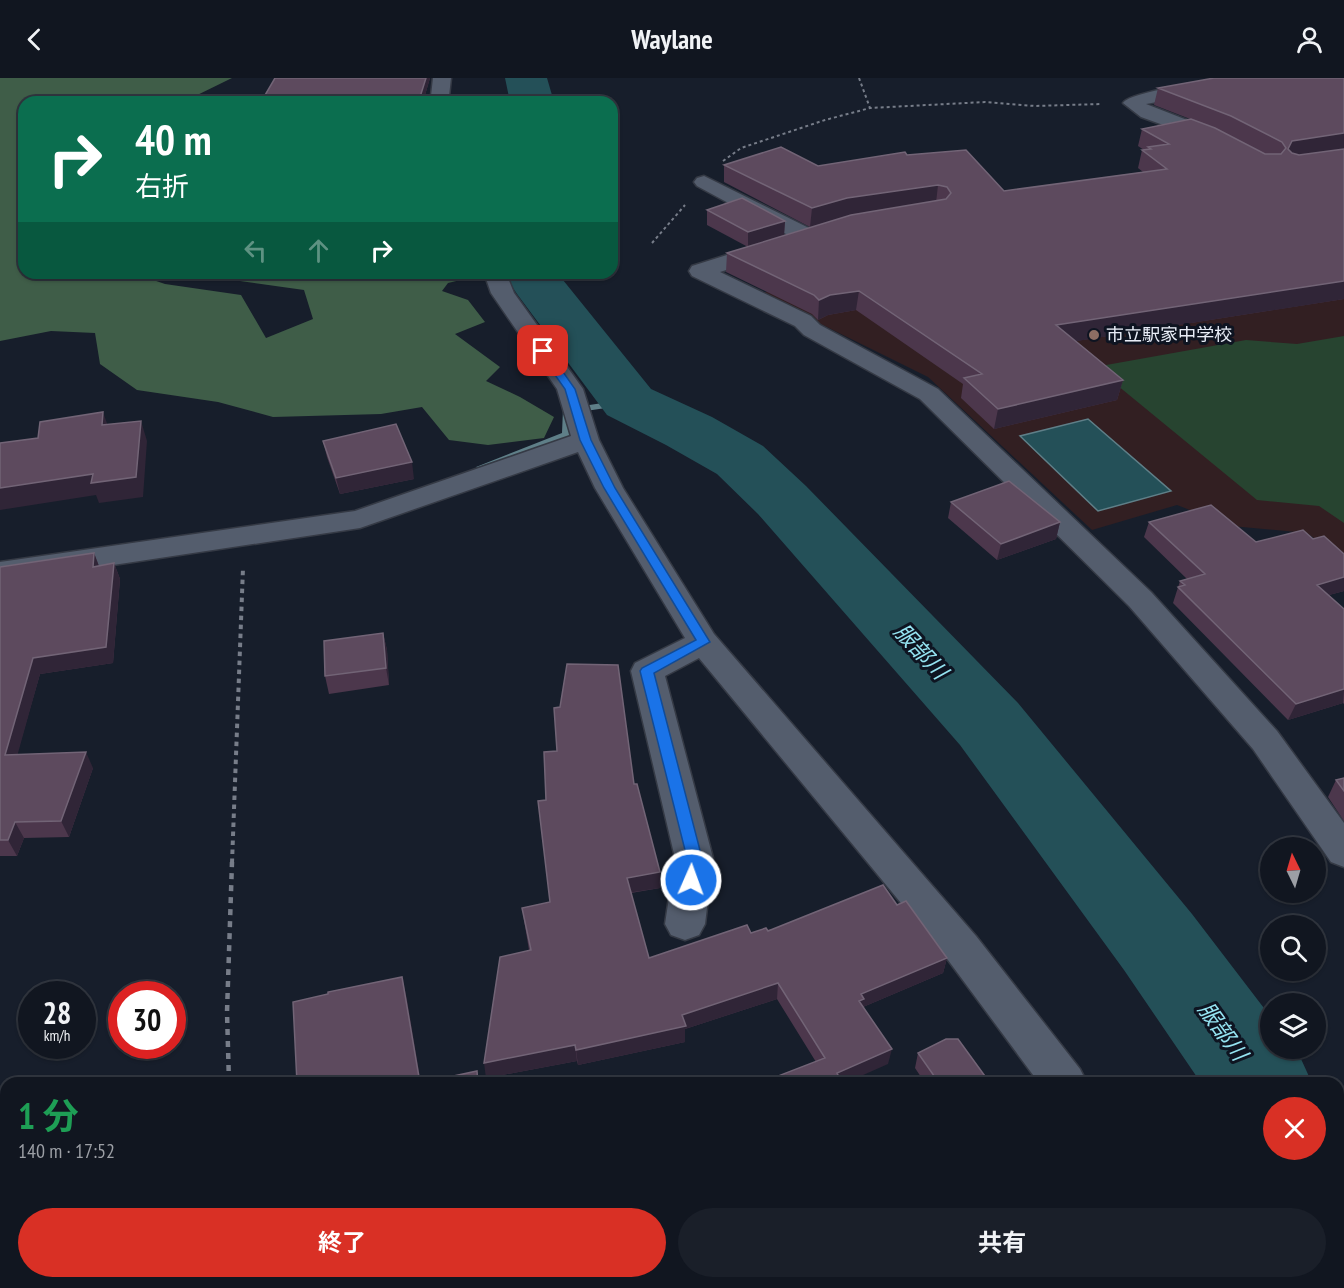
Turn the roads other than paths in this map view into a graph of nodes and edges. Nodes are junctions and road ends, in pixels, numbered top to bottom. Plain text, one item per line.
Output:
1 (442, 78) edge
2 (1286, 78) edge
3 (440, 96) edge
4 (1235, 147) edge
5 (704, 182) road end
6 (497, 279) edge
7 (586, 440) junction
8 (0, 572) edge
9 (703, 642) junction
10 (1344, 852) edge
11 (684, 924) dead end
12 (1060, 1077) edge

1 - 3 street
2 - 4 street
5 - 10 street
6 - 7 street
7 - 8 street
7 - 9 street
9 - 11 street
9 - 12 street

